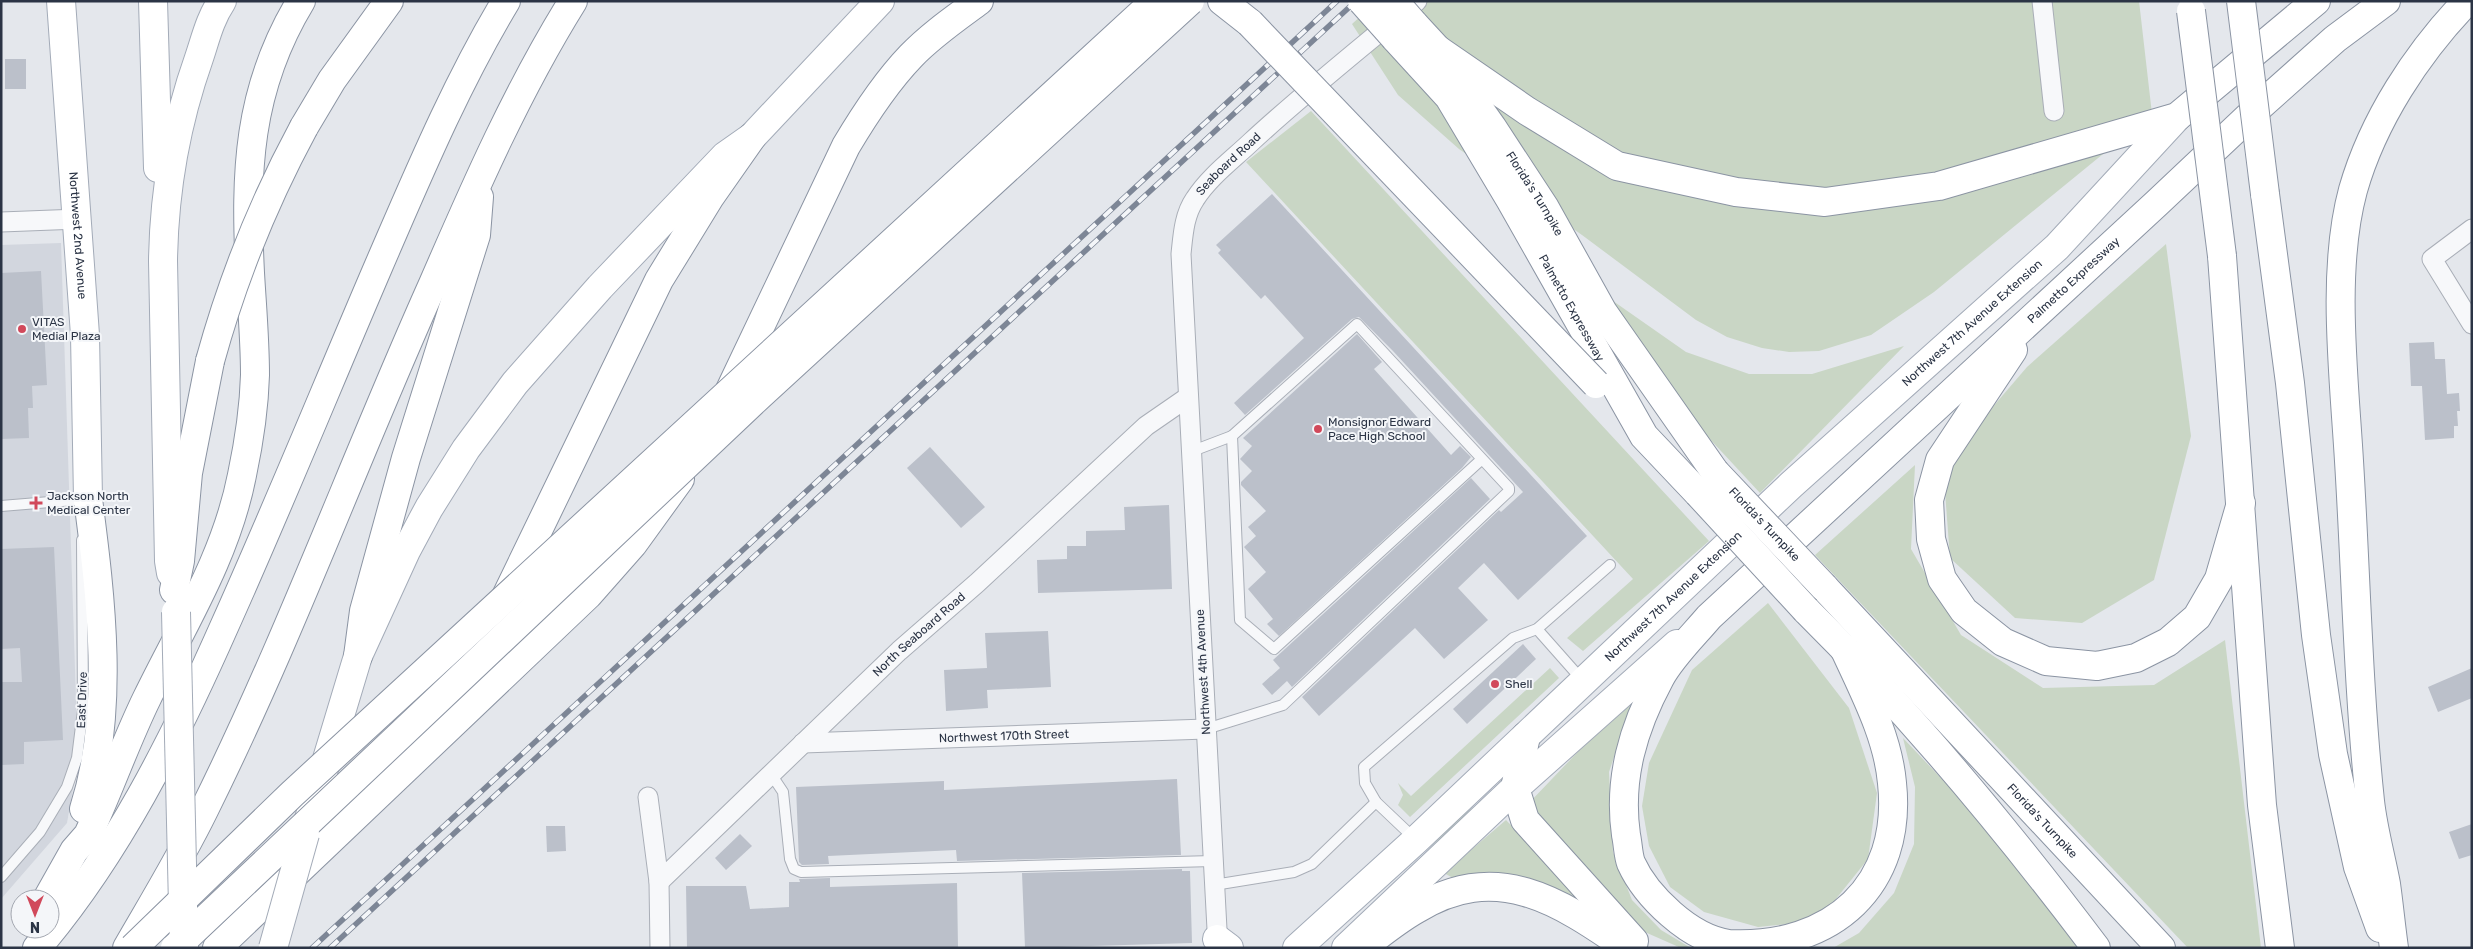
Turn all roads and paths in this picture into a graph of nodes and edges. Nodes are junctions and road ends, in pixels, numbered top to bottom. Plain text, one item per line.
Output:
1 (153, 1) edge
2 (222, 1) edge
3 (301, 1) edge
4 (389, 1) edge
5 (506, 1) edge
6 (573, 1) edge
7 (880, 1) edge
8 (979, 1) edge
9 (1155, 1) edge
10 (1190, 1) edge
11 (1222, 1) edge
12 (1362, 1) edge
13 (1394, 1) edge
14 (2042, 1) edge
15 (2240, 1) edge
16 (2316, 1) edge
17 (2386, 1) edge
18 (2467, 1) edge
19 (60, 5) edge
20 (2190, 6) edge
21 (1408, 21) edge
22 (1437, 49) junction
23 (2054, 111) dead end
24 (2177, 117) junction
25 (752, 137) junction
26 (480, 175) junction
27 (165, 216) junction
28 (78, 219) junction
29 (1, 222) edge
30 (2472, 229) edge
31 (2040, 311) junction
32 (2472, 324) edge
33 (1188, 397) junction
34 (1232, 436) junction
35 (1644, 436) junction
36 (1190, 452) junction
37 (1482, 459) junction
38 (88, 499) junction
39 (2241, 503) junction
40 (1, 506) edge
41 (1610, 565) dead end
42 (175, 601) junction
43 (1708, 617) junction
44 (1537, 629) junction
45 (1844, 648) junction
46 (358, 656) junction
47 (1584, 682) junction
48 (1206, 729) junction
49 (1526, 736) junction
50 (803, 743) junction
51 (771, 774) junction
52 (386, 787) junction
53 (1515, 788) junction
54 (648, 797) dead end
55 (1376, 802) junction
56 (1416, 840) junction
57 (74, 852) junction
58 (1213, 861) junction
59 (1, 877) edge
60 (659, 882) junction
61 (1214, 885) junction
62 (53, 889) edge
63 (1221, 945) edge
64 (37, 948) edge
65 (127, 948) edge
66 (133, 948) edge
67 (175, 948) edge
68 (184, 948) edge
69 (217, 948) edge
70 (273, 948) edge
71 (660, 948) edge
72 (1297, 948) edge
73 (1346, 948) edge
74 (1362, 948) edge
75 (1627, 948) edge
76 (1640, 948) edge
77 (2096, 948) edge
78 (2161, 948) edge
79 (2280, 948) edge
80 (2388, 948) edge
81 (2394, 948) edge

1 - 27 main road
2 - 27 main road
3 - 57 main road
4 - 42 main road, bridge
5 - 64 main road
6 - 26 main road
7 - 25 main road
8 - 52 main road
9 - 66 main road, bridge
10 - 67 main road, bridge
11 - 35 main road, bridge
12 - 21 main road, bridge
13 - 21 main road, Palmetto Expressway, bridge
14 - 23 street
15 - 80 main road, bridge
16 - 24 main road
17 - 31 main road, Palmetto Expressway
18 - 81 main road
19 - 28 main road, Northwest 2nd Avenue
20 - 39 main road, bridge
21 - 22 main road, Palmetto Expressway
21 - 33 street, Seaboard Road
21 - 35 main road, Palmetto Expressway
22 - 24 main road
22 - 78 main road, Florida's Turnpike, bridge
24 - 47 main road, Northwest 7th Avenue Extension
25 - 46 main road
25 - 52 main road
26 - 46 main road
26 - 65 main road
27 - 42 main road
28 - 29 street
28 - 38 main road, Northwest 2nd Avenue
30 - 32 street
31 - 39 main road
31 - 43 main road, Palmetto Expressway
33 - 36 street, Northwest 4th Avenue
33 - 50 street, North Seaboard Road
34 - 36 lane
34 - 37 lane
34 - 37 lane
35 - 45 main road, Palmetto Expressway, bridge
36 - 48 street, Northwest 4th Avenue
37 - 48 lane
38 - 40 lane
38 - 57 main road, Northwest 2nd Avenue
38 - 59 lane, East Drive
39 - 79 main road
41 - 44 lane
42 - 68 main road, bridge
43 - 45 main road
43 - 53 main road
44 - 47 lane
44 - 55 lane
45 - 77 main road
46 - 70 main road, bridge
47 - 49 main road, Northwest 7th Avenue Extension
48 - 50 street, Northwest 170th Street
48 - 58 street, Northwest 4th Avenue
49 - 53 main road
49 - 56 main road, Northwest 7th Avenue Extension
50 - 51 street, North Seaboard Road
51 - 58 lane
51 - 60 street, North Seaboard Road
52 - 69 main road
53 - 73 main road
53 - 76 main road
54 - 60 street
55 - 56 lane
55 - 61 lane
56 - 72 main road, Northwest 7th Avenue Extension
57 - 62 main road
58 - 61 street, Northwest 4th Avenue
60 - 71 street
61 - 63 street, Northwest 4th Avenue
74 - 75 main road

